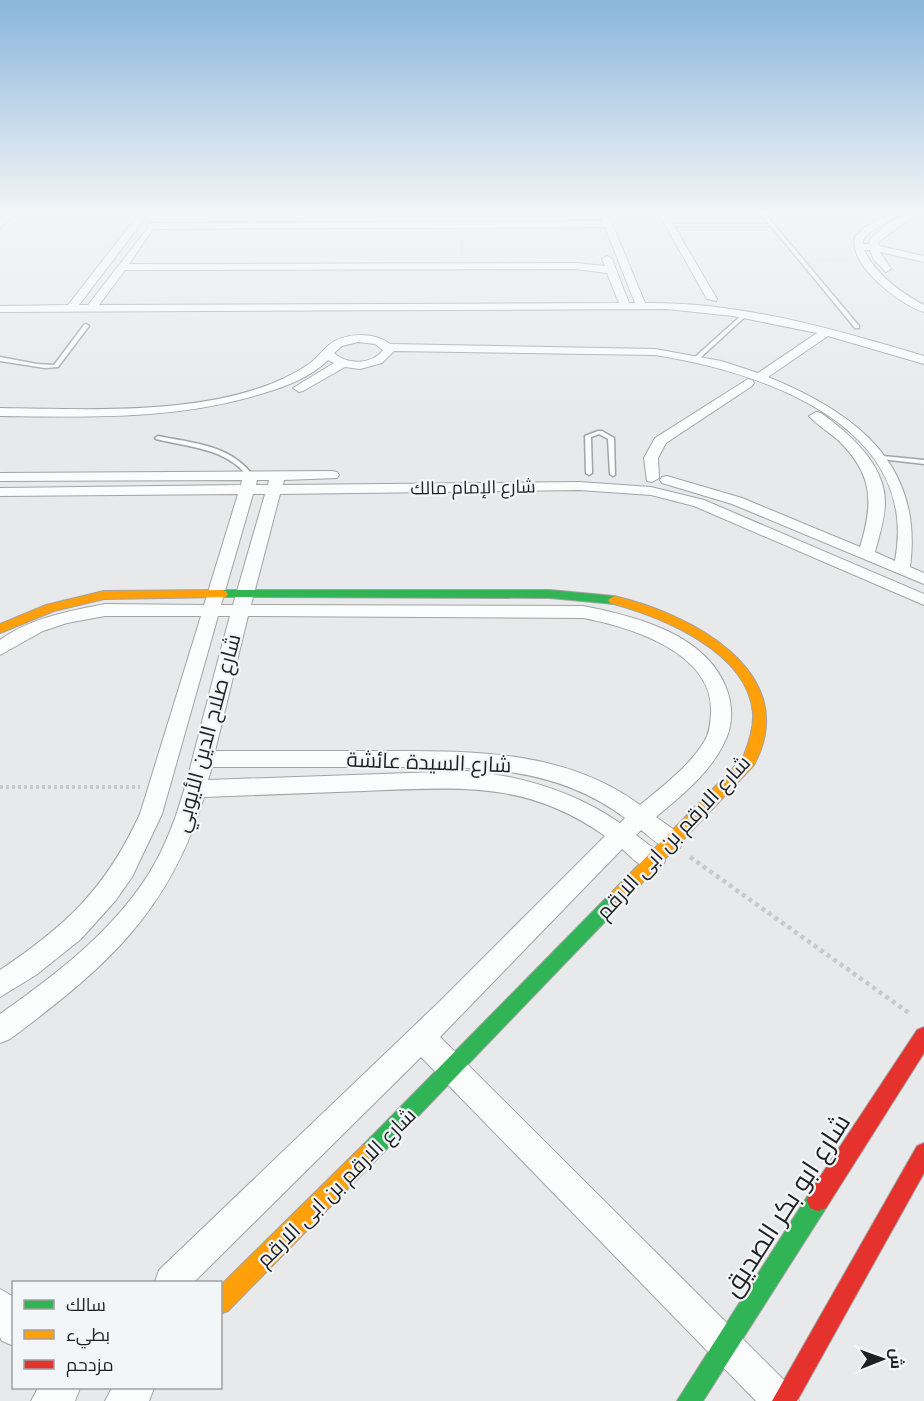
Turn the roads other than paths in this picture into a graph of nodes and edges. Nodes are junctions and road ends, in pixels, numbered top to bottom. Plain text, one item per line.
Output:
1 (94, 279) edge
2 (113, 279) edge
3 (615, 279) edge
4 (638, 279) edge
5 (701, 279) edge
6 (819, 279) edge
7 (881, 279) edge
8 (896, 279) edge
9 (609, 294) dead end
10 (646, 294) junction
11 (0, 298) edge
12 (80, 298) junction
13 (100, 298) junction
14 (622, 299) junction
15 (712, 299) junction
16 (371, 301) junction
17 (924, 302) edge
18 (640, 305) junction
19 (746, 306) junction
20 (72, 308) junction
21 (92, 308) junction
22 (0, 309) edge
23 (924, 309) edge
24 (380, 317) junction
25 (86, 326) dead end
26 (831, 326) junction
27 (863, 328) joint
28 (341, 342) junction
29 (384, 348) junction
30 (329, 354) junction
31 (697, 358) junction
32 (0, 359) edge
33 (924, 360) edge
34 (343, 363) junction
35 (754, 380) junction
36 (0, 412) edge
37 (0, 421) edge
38 (158, 438) dead end
39 (883, 458) junction
40 (924, 462) edge
41 (589, 473) junction
42 (613, 474) junction
43 (0, 477) edge
44 (652, 478) junction
45 (248, 483) junction
46 (276, 483) junction
47 (0, 492) edge
48 (866, 554) junction
49 (901, 570) junction
50 (924, 579) edge
51 (924, 600) edge
52 (212, 602) junction
53 (242, 603) junction
54 (494, 603) junction
55 (0, 629) edge
56 (0, 649) edge
57 (202, 759) junction
58 (195, 789) junction
59 (642, 817) junction
60 (622, 834) junction
61 (671, 841) junction
62 (653, 861) junction
63 (0, 985) edge
64 (0, 1030) edge
65 (924, 1036) edge
66 (422, 1038) junction
67 (453, 1070) junction
68 (924, 1153) edge
69 (172, 1281) edge
70 (222, 1301) edge
71 (0, 1306) edge
72 (12, 1326) edge
73 (724, 1344) junction
74 (136, 1389) edge
75 (123, 1401) edge
76 (689, 1401) edge
77 (783, 1401) edge

1 - 12 street
2 - 13 street
3 - 14 street
4 - 10 street
5 - 15 street
6 - 27 lane
7 - 23 street
8 - 17 street
9 - 14 street
10 - 14 street
10 - 15 street
10 - 18 street
11 - 12 street
12 - 13 street
12 - 20 street
13 - 16 street
13 - 21 street
14 - 18 street
14 - 24 street
15 - 19 street
16 - 21 street
16 - 24 street
16 - 28 street
18 - 19 street
19 - 26 street
19 - 31 lane
20 - 21 street
20 - 22 street
24 - 29 street
25 - 32 lane
26 - 27 street
26 - 33 street
26 - 35 street
28 - 29 street
28 - 30 street
29 - 31 street
29 - 34 street
29 - 35 street
30 - 34 street
30 - 36 street
31 - 35 street
34 - 37 street
35 - 39 street
35 - 44 street
35 - 48 street
38 - 45 lane
39 - 40 lane
39 - 49 street
41 - 42 street, شارع الإمام مالك
41 - 42 lane
41 - 46 street, شارع الإمام مالك
42 - 44 street, شارع الإمام مالك
43 - 45 street, شارع الإمام مالك
44 - 48 street, شارع الإمام مالك
45 - 46 street, شارع الإمام مالك
45 - 47 street, شارع الإمام مالك
45 - 52 street, شارع صلاح الدين الأيوبي
46 - 51 street, شارع الإمام مالك
46 - 53 street, شارع صلاح الدين الأيوبي
48 - 49 street, شارع الإمام مالك
49 - 50 street, شارع الإمام مالك
52 - 53 street, شارع الارقم بن ابى الارقم
52 - 55 street
52 - 56 street, شارع الارقم بن ابى الارقم
52 - 63 street, شارع صلاح الدين الأيوبي
53 - 54 street, شارع الارقم بن ابى الارقم
53 - 57 street, شارع صلاح الدين الأيوبي
54 - 59 street, شارع الارقم بن ابى الارقم
54 - 61 street, شارع الارقم بن ابى الارقم
57 - 58 street, شارع صلاح الدين الأيوبي
57 - 59 street, شارع السيدة عائشة
58 - 60 street, شارع السيدة عائشة
58 - 64 street, شارع صلاح الدين الأيوبي
59 - 60 street, شارع الارقم بن ابى الارقم
59 - 61 street, شارع السيدة عائشة
60 - 62 street, شارع السيدة عائشة
60 - 66 street, شارع الارقم بن ابى الارقم
61 - 62 street, شارع الارقم بن ابى الارقم
62 - 67 street, شارع الارقم بن ابى الارقم
65 - 73 street, شارع ابو بكر الصديق
66 - 67 street
66 - 69 street, شارع الارقم بن ابى الارقم
67 - 70 street, شارع الارقم بن ابى الارقم
67 - 73 street
68 - 77 street
71 - 72 street
73 - 76 street, شارع ابو بكر الصديق
73 - 77 street
74 - 75 street

